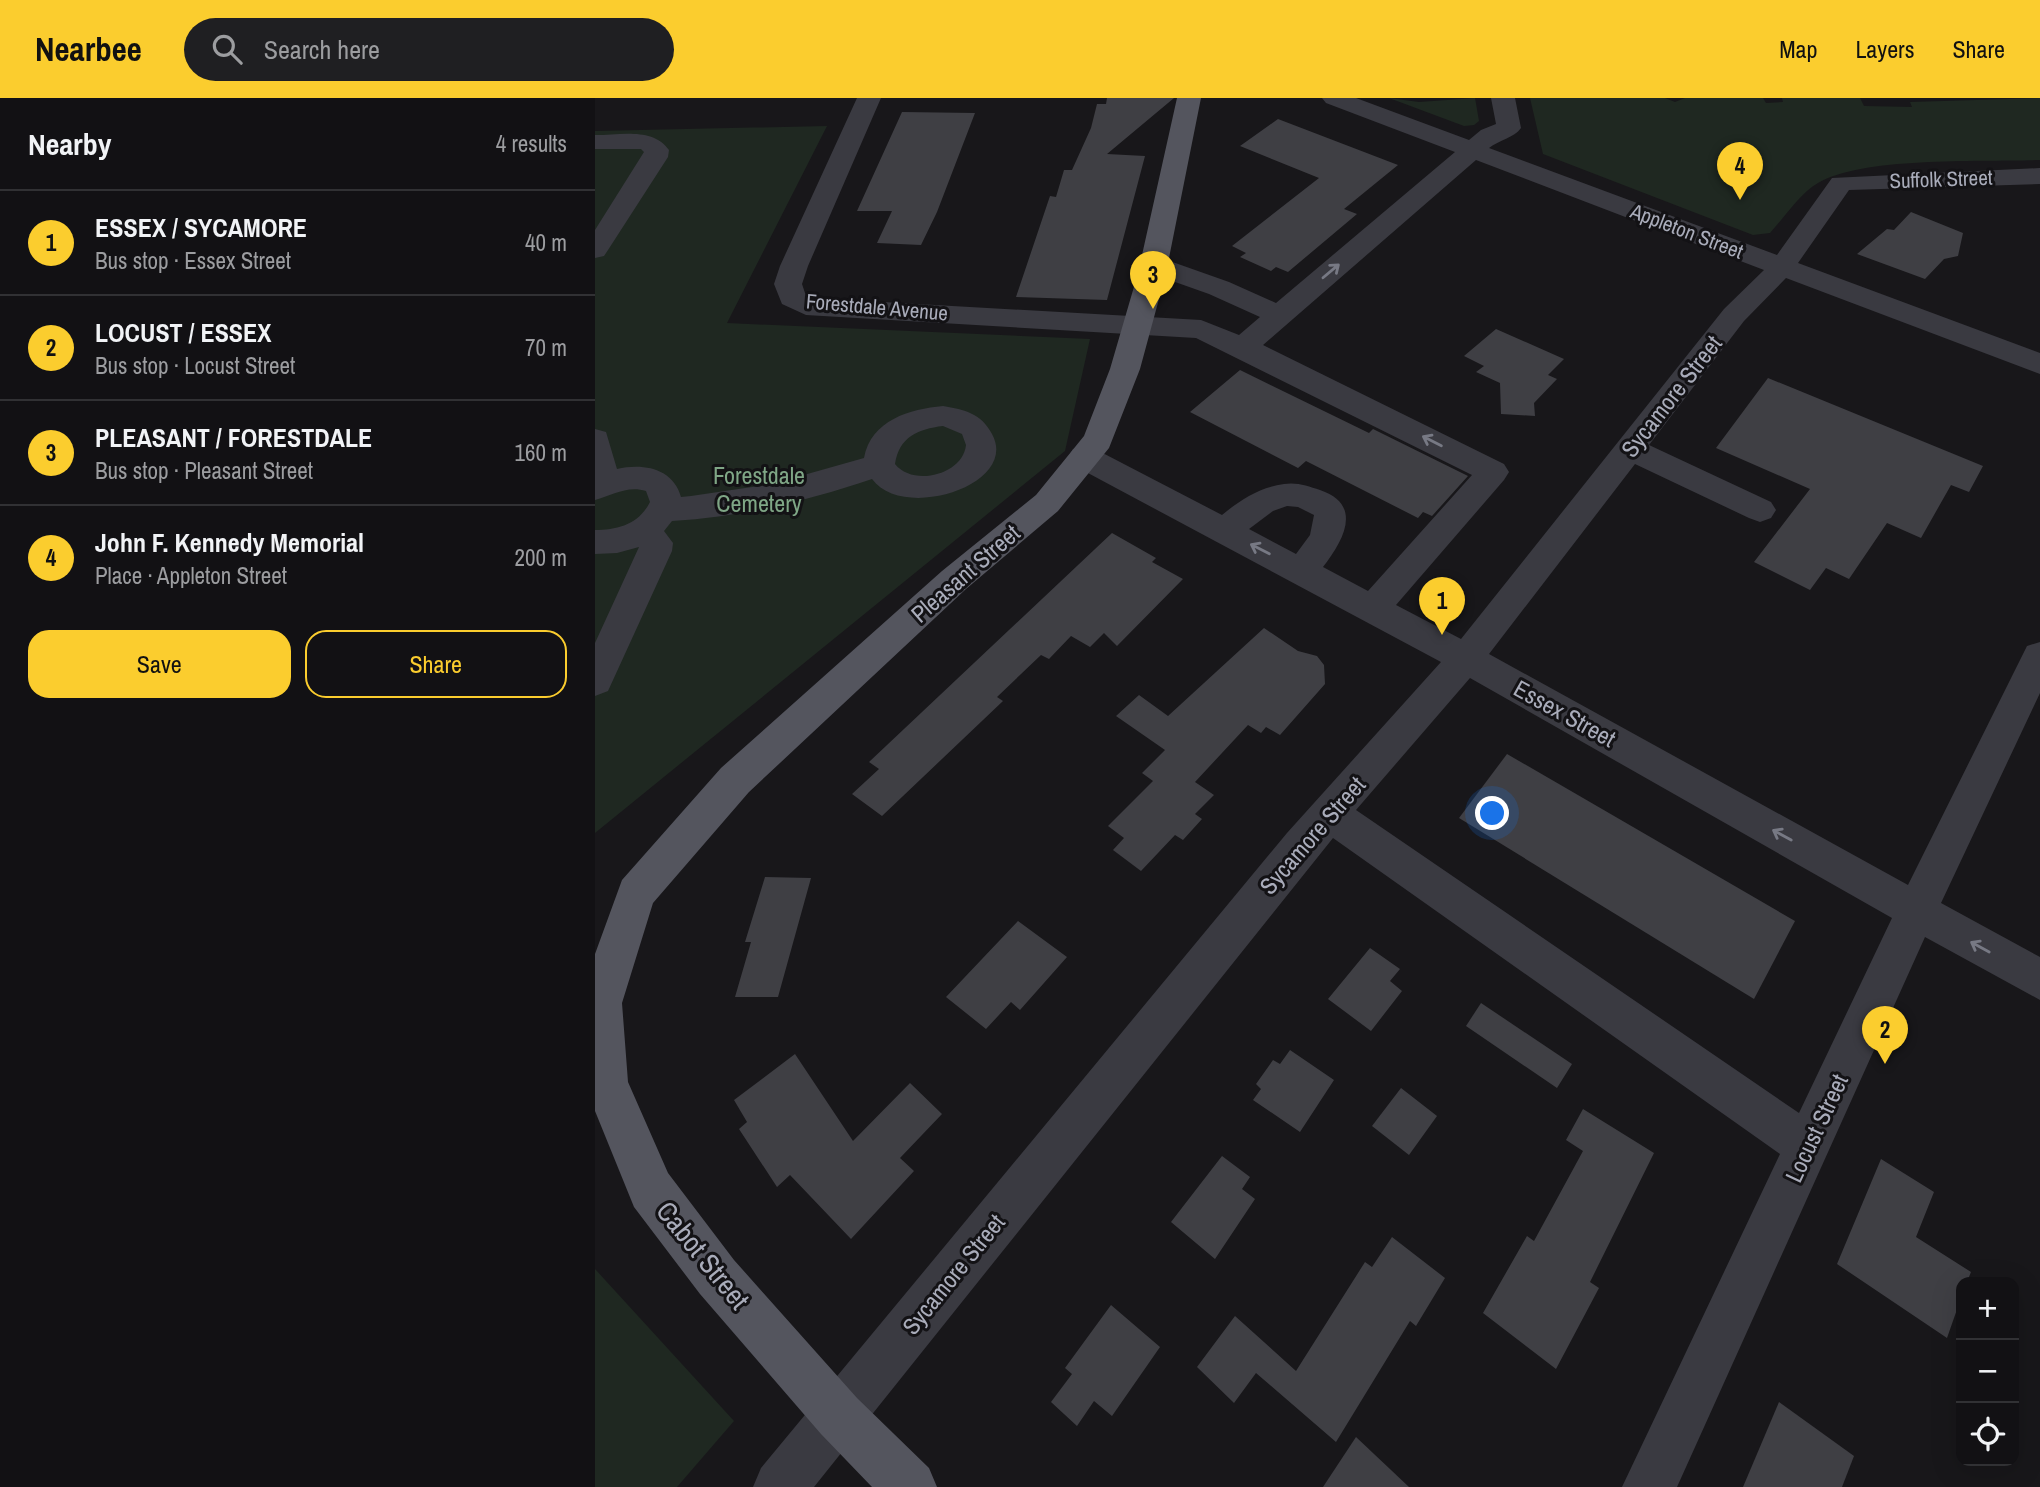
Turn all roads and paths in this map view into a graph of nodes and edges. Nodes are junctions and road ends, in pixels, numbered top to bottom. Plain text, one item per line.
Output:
1 (869, 98) edge
2 (1189, 98) edge
3 (1333, 98) edge
4 (1503, 98) edge
5 (595, 142) edge
6 (1473, 149) junction
7 (2040, 176) edge
8 (1841, 183) joint
9 (595, 250) edge
10 (1154, 265) junction
11 (1781, 268) junction
12 (1279, 315) junction
13 (1137, 324) junction
14 (1243, 347) junction
15 (2040, 364) edge
16 (595, 440) edge
17 (1630, 449) junction
18 (1084, 457) junction
19 (879, 465) dead end
20 (600, 486) edge
21 (1761, 510) dead end
22 (653, 521) junction
23 (1225, 531) junction
24 (595, 542) edge
25 (1302, 570) junction
26 (1372, 608) junction
27 (1466, 658) junction
28 (2039, 660) edge
29 (595, 681) edge
30 (1330, 814) junction
31 (1916, 911) junction
32 (602, 972) edge
33 (2040, 980) edge
34 (1808, 1146) junction
35 (839, 1416) junction
36 (780, 1487) edge
37 (910, 1487) edge
38 (1649, 1487) edge

1 - 13 street, Forestdale Avenue
2 - 10 main road, Pleasant Street
3 - 6 street, Appleton Street
4 - 6 street
5 - 9 street
6 - 11 street, Appleton Street
12 -> 6 street
7 - 8 street, Suffolk Street
8 - 11 street, Sycamore Street
10 - 12 street
10 - 13 main road, Pleasant Street
11 - 15 street, Appleton Street
11 - 17 street, Sycamore Street
12 - 14 street
13 - 14 street
13 - 18 main road, Pleasant Street
26 -> 14 street
16 - 20 street
17 - 21 street
17 - 27 street, Sycamore Street
18 - 23 street, Essex Street
18 - 32 main road, Pleasant Street
19 - 22 street
20 - 22 street
22 - 24 street
22 - 29 street
25 -> 23 street, Essex Street
23 - 25 street
25 - 26 street, Essex Street
26 - 27 street, Essex Street
27 - 30 street, Sycamore Street
31 -> 27 street, Essex Street
28 - 31 street, Locust Street
30 - 34 street
30 - 35 street, Sycamore Street
33 -> 31 street, Essex Street
31 - 34 street, Locust Street
32 - 35 main road, Cabot Street
34 - 38 street, Locust Street
35 - 36 street, Sycamore Street
35 - 37 main road, Cabot Street

